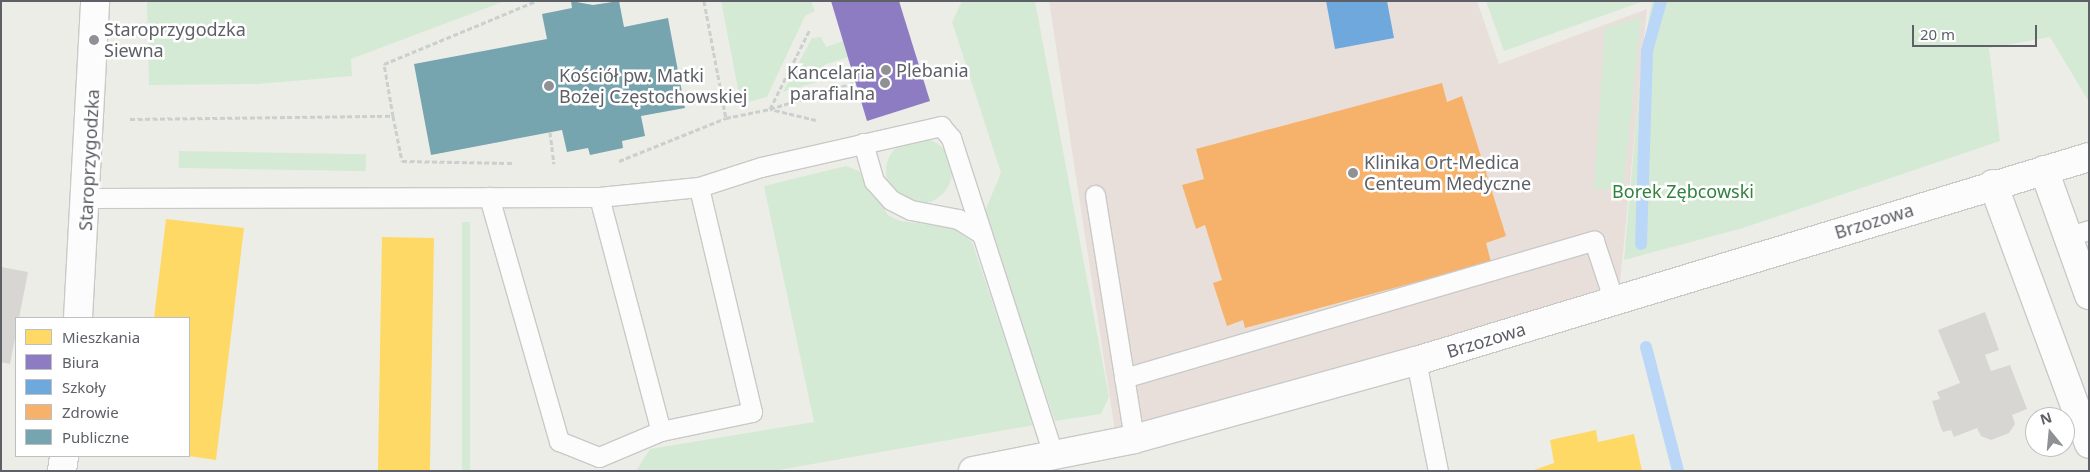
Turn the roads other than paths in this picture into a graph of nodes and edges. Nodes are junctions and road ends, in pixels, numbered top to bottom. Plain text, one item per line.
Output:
1 (95, 1) edge
2 (863, 143) junction
3 (2089, 157) edge
4 (2044, 170) junction
5 (1993, 184) junction
6 (699, 187) junction
7 (1095, 194) dead end
8 (489, 197) junction
9 (599, 197) junction
10 (87, 198) junction
11 (982, 234) junction
12 (2077, 234) edge
13 (2089, 295) edge
14 (1614, 301) junction
15 (78, 317) edge
16 (1416, 361) junction
17 (1124, 378) junction
18 (661, 430) junction
19 (1134, 439) junction
20 (2089, 444) edge
21 (1054, 456) junction
22 (64, 457) edge
23 (600, 464) edge
24 (62, 471) edge
25 (973, 471) edge
26 (1438, 471) edge

1 - 10 street, Staroprzygodzka
2 - 6 lane
2 - 11 lane
2 - 11 lane
3 - 4 street, Brzozowa
4 - 5 street, Brzozowa
4 - 12 street
5 - 14 street, Brzozowa
5 - 20 street
6 - 9 lane
6 - 18 lane
7 - 17 lane
8 - 9 lane
8 - 10 lane
8 - 23 lane
9 - 18 lane
10 - 15 street, Staroprzygodzka
11 - 21 lane
12 - 13 street
14 - 16 street, Brzozowa
14 - 17 lane
16 - 19 street, Brzozowa
16 - 26 lane
17 - 19 lane
18 - 23 lane
19 - 21 street, Brzozowa
21 - 25 street, Brzozowa
22 - 24 street

